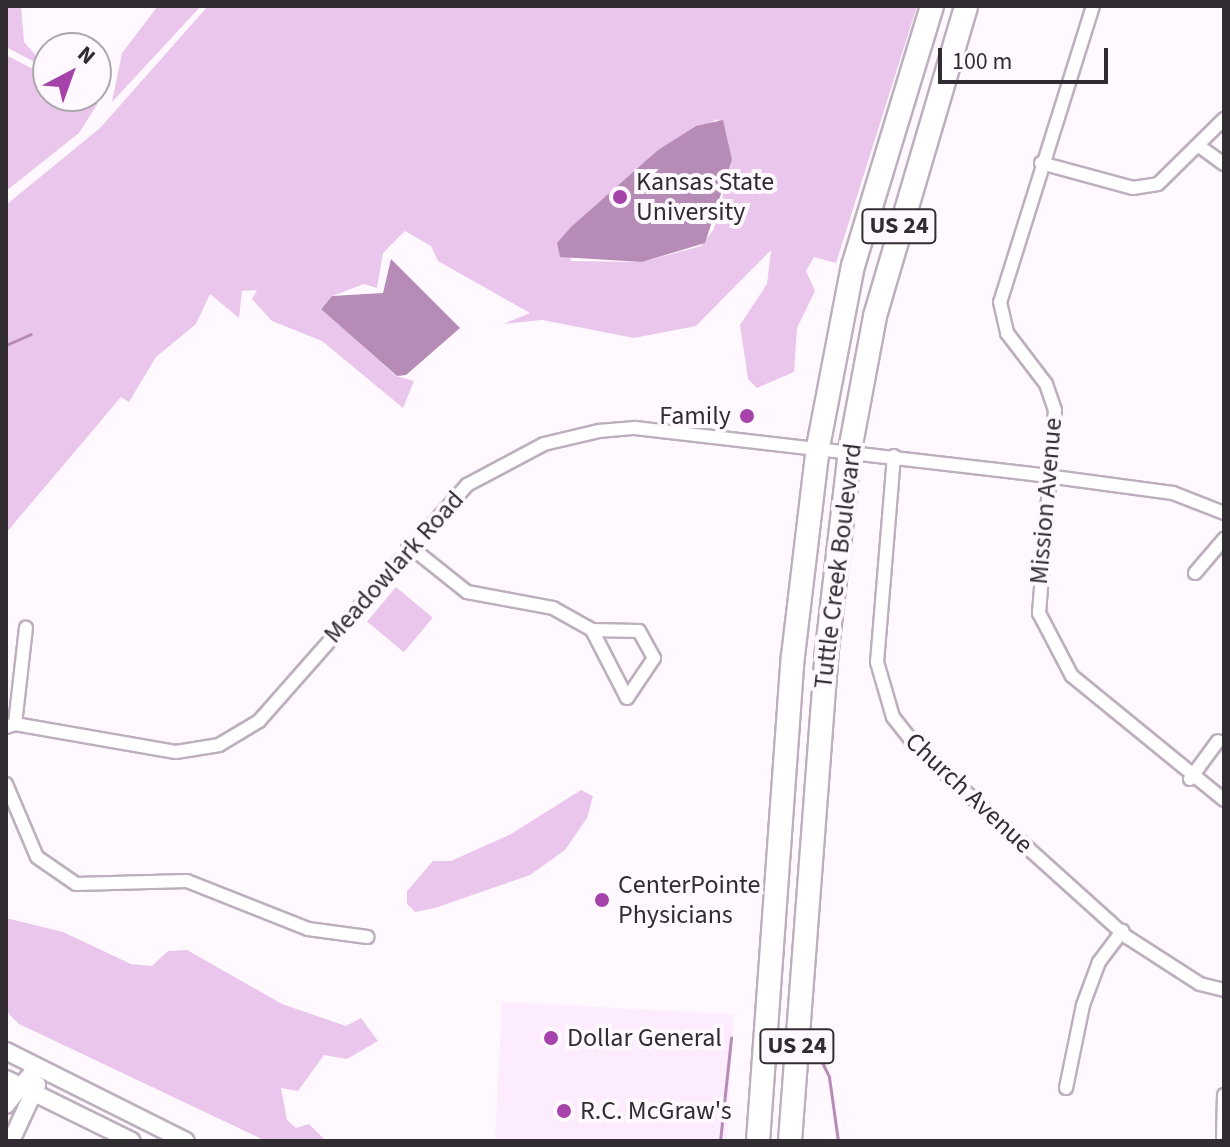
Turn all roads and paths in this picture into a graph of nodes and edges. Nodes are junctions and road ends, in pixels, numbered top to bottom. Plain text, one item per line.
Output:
1 (932, 6) edge
2 (966, 6) edge
3 (1093, 6) edge
4 (1224, 119) edge
5 (1199, 146) junction
6 (1041, 163) junction
7 (1224, 164) edge
8 (818, 447) junction
9 (850, 450) junction
10 (894, 456) junction
11 (1050, 476) junction
12 (1224, 513) edge
13 (1224, 539) edge
14 (408, 545) junction
15 (1195, 573) dead end
16 (26, 628) dead end
17 (592, 630) junction
18 (10, 726) edge
19 (1218, 741) dead end
20 (1190, 779) junction
21 (6, 784) edge
22 (1224, 800) edge
23 (1122, 931) junction
24 (367, 937) dead end
25 (1224, 990) edge
26 (6, 1051) edge
27 (36, 1068) junction
28 (12, 1082) edge
29 (1066, 1088) dead end
30 (38, 1094) junction
31 (1224, 1095) edge
32 (6, 1105) edge
33 (11, 1141) edge
34 (132, 1141) edge
35 (186, 1141) edge
36 (758, 1141) edge
37 (790, 1141) edge
38 (1223, 1141) edge

1 - 8 highway, Tuttle Creek Boulevard / US 24
2 - 9 highway, Tuttle Creek Boulevard / US 24
3 - 6 street, Mission Avenue
4 - 5 street
5 - 6 street
5 - 7 street
6 - 11 street, Mission Avenue
8 - 9 street, Meadowlark Road
8 - 14 street, Meadowlark Road
8 - 36 highway, Tuttle Creek Boulevard / US 24
9 - 10 street, Meadowlark Road
9 - 37 highway, Tuttle Creek Boulevard / US 24
10 - 11 street, Meadowlark Road
10 - 23 street, Church Avenue
11 - 12 street, Meadowlark Road
11 - 20 street, Mission Avenue
13 - 15 street
14 - 17 street
14 - 18 street, Meadowlark Road
16 - 18 street, Meadowlark Road
17 - 17 street
19 - 20 street
20 - 22 street, Mission Avenue
21 - 24 street
23 - 25 street, Church Avenue
23 - 29 street
26 - 27 main road
27 - 28 main road
27 - 30 main road
27 - 35 main road
28 - 30 main road
28 - 32 main road
30 - 33 main road
30 - 34 main road
31 - 38 street

